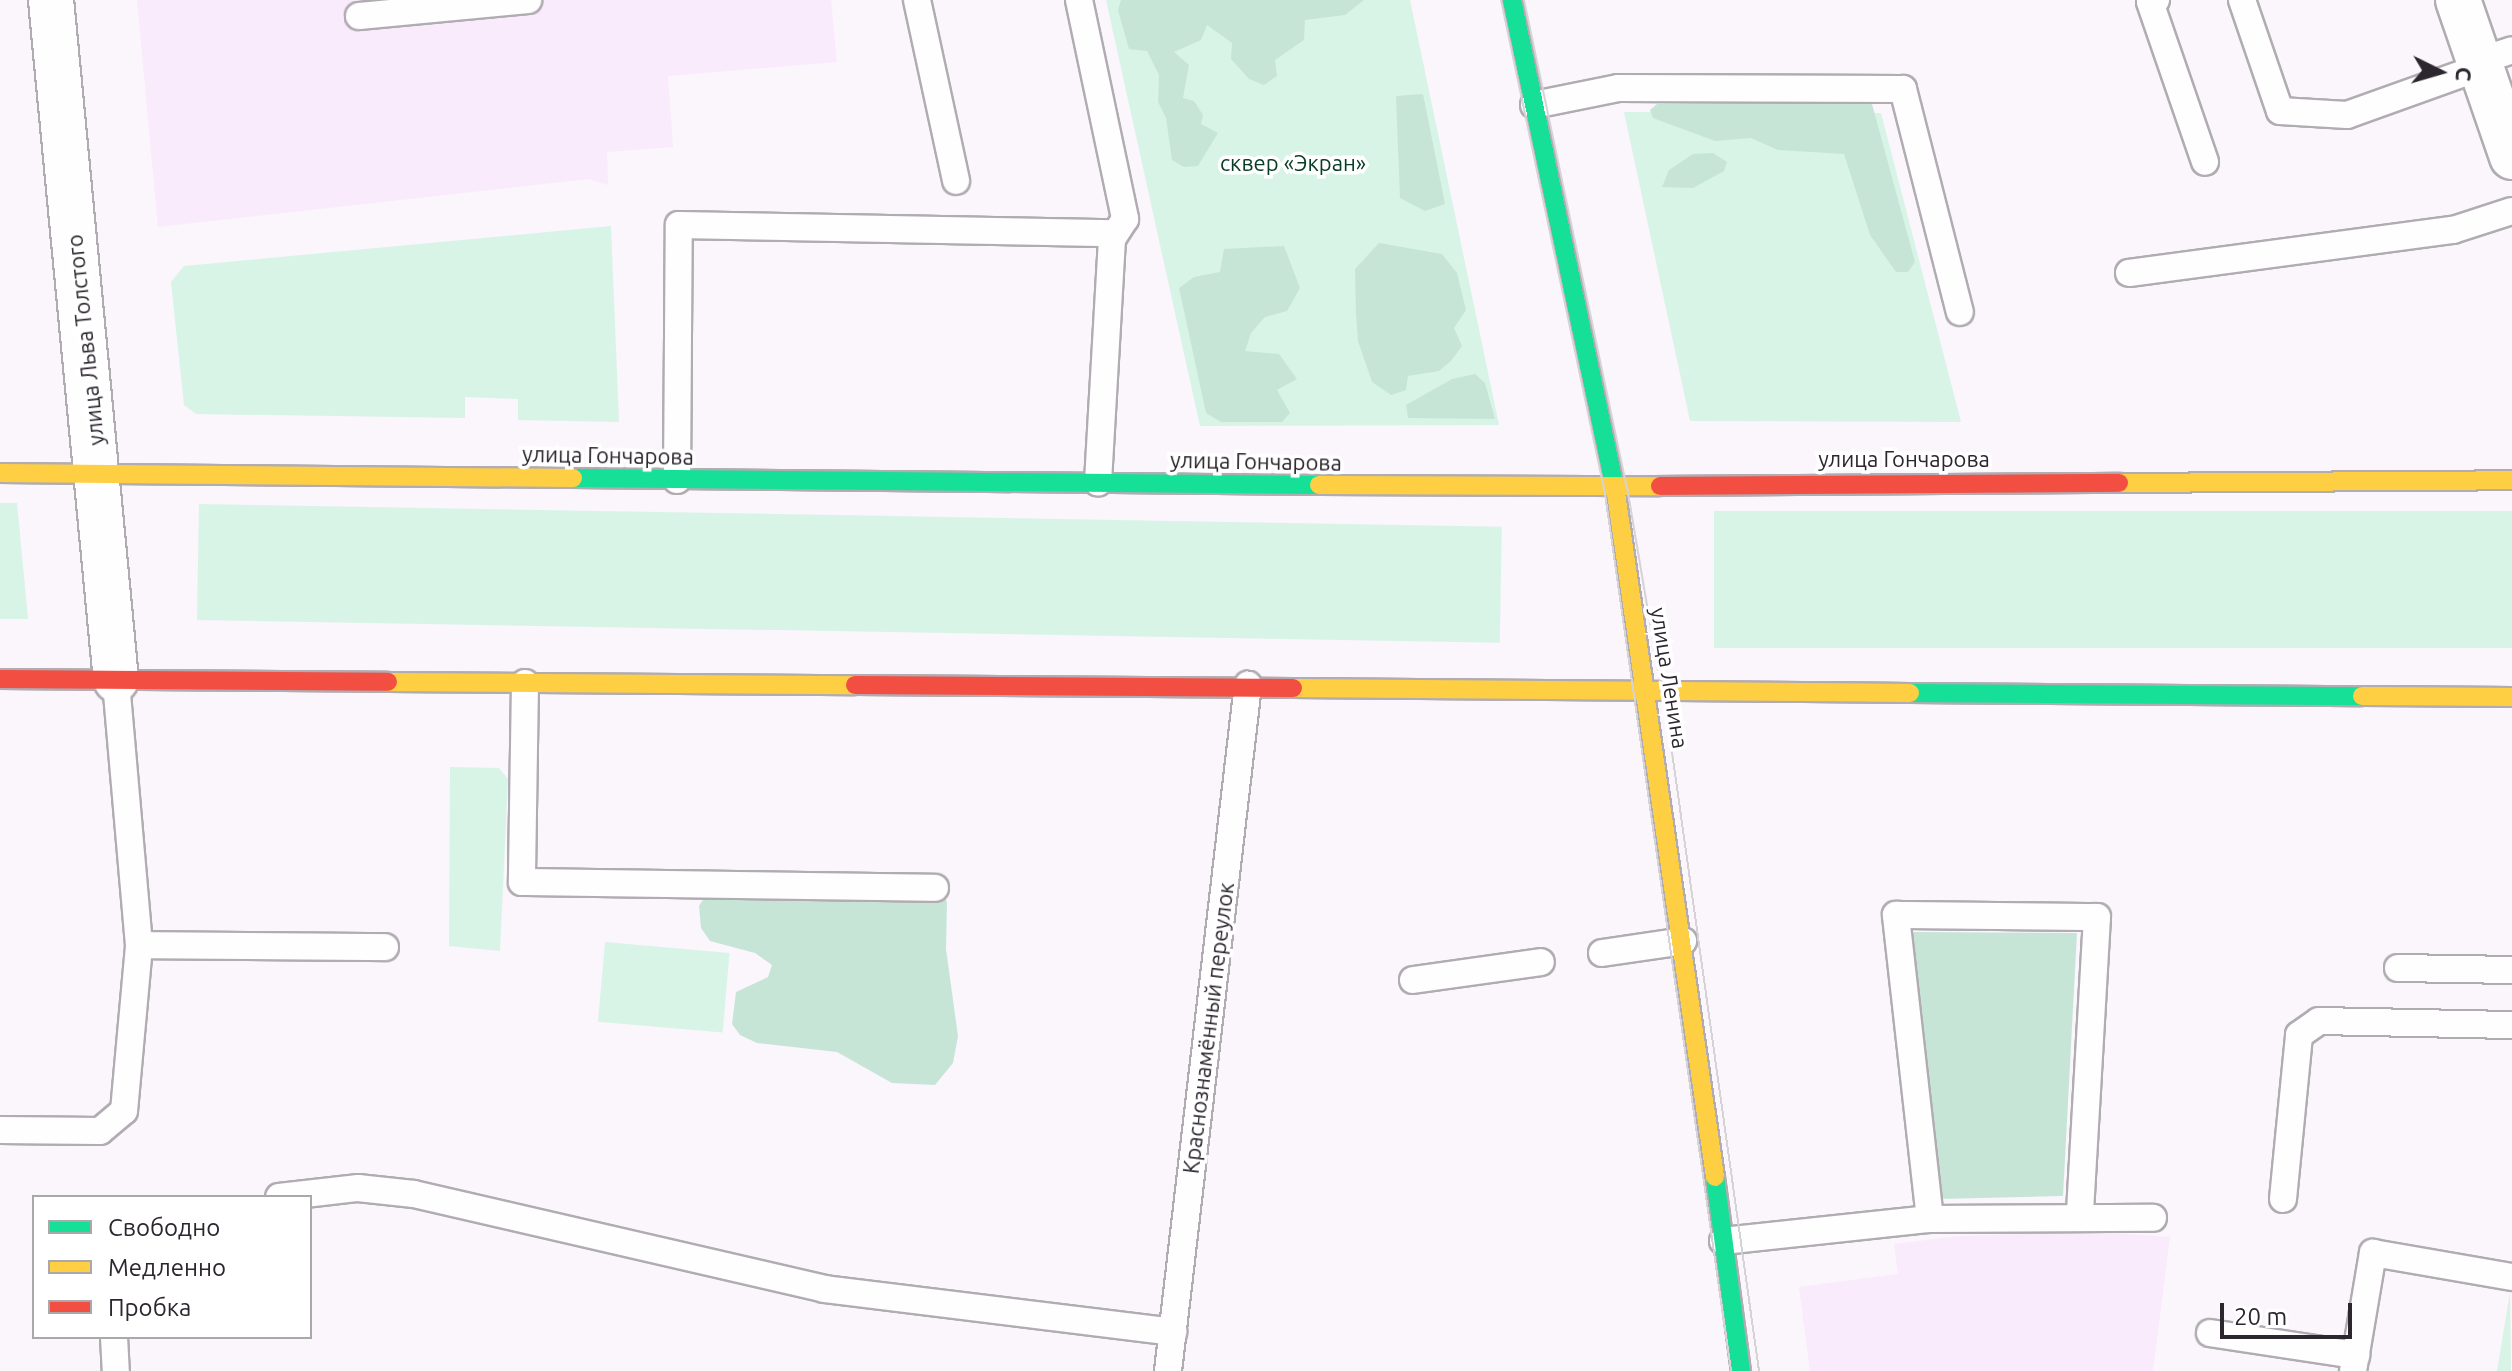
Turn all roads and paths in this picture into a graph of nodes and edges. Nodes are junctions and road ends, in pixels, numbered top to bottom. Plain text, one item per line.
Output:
1 (51, 0) edge
2 (528, 0) edge
3 (917, 0) edge
4 (1079, 0) edge
5 (1512, 0) edge
6 (2156, 0) edge
7 (2242, 0) edge
8 (2458, 0) edge
9 (359, 16) dead end
10 (2491, 60) edge
11 (1534, 105) junction
12 (2512, 157) edge
13 (2205, 162) dead end
14 (956, 181) dead end
15 (2512, 211) edge
16 (1113, 233) junction
17 (2129, 273) dead end
18 (1960, 312) dead end
19 (0, 473) edge
20 (98, 474) junction
21 (677, 480) junction
22 (2512, 480) edge
23 (1098, 483) junction
24 (1615, 487) junction
25 (0, 679) edge
26 (116, 680) junction
27 (525, 683) junction
28 (1248, 685) junction
29 (1648, 687) junction
30 (2512, 697) edge
31 (935, 888) dead end
32 (1683, 941) junction
33 (139, 945) junction
34 (385, 947) dead end
35 (1602, 953) dead end
36 (1541, 962) dead end
37 (2398, 968) dead end
38 (2512, 970) edge
39 (1413, 980) dead end
40 (2512, 1025) edge
41 (0, 1130) edge
42 (297, 1195) edge
43 (2283, 1199) dead end
44 (2080, 1215) junction
45 (2153, 1218) dead end
46 (1930, 1219) junction
47 (1723, 1241) junction
48 (2512, 1277) edge
49 (1173, 1332) junction
50 (2210, 1333) dead end
51 (114, 1339) edge
52 (2354, 1363) edge
53 (116, 1371) edge
54 (1168, 1371) edge
55 (1741, 1371) edge

1 - 20 street, улица Льва Толстого
2 - 9 lane
3 - 14 lane
4 - 16 lane
5 - 11 main road, улица Ленина
6 - 13 lane
7 - 10 lane
8 - 10 street
10 - 12 street
11 - 18 lane
11 - 24 main road, улица Ленина
15 - 17 lane
16 - 21 lane
16 - 23 lane
19 - 20 main road, улица Гончарова
20 - 21 main road, улица Гончарова
20 - 26 street, улица Льва Толстого
21 - 23 main road, улица Гончарова
22 - 24 main road, улица Гончарова
23 - 24 main road, улица Гончарова
24 - 29 main road, улица Ленина
25 - 26 main road
26 - 27 main road
26 - 33 lane
27 - 28 main road
27 - 31 lane
28 - 29 main road
28 - 49 lane, Краснознамённый переулок
29 - 30 main road
29 - 32 main road, улица Ленина
32 - 35 lane
32 - 47 main road, улица Ленина
33 - 34 lane
33 - 41 lane
36 - 39 lane
37 - 38 lane
40 - 43 lane
42 - 49 lane
44 - 45 lane
44 - 46 lane
44 - 46 lane
46 - 47 lane
47 - 55 main road, улица Ленина
48 - 52 lane
49 - 54 lane, Краснознамённый переулок
50 - 52 lane
51 - 53 lane

